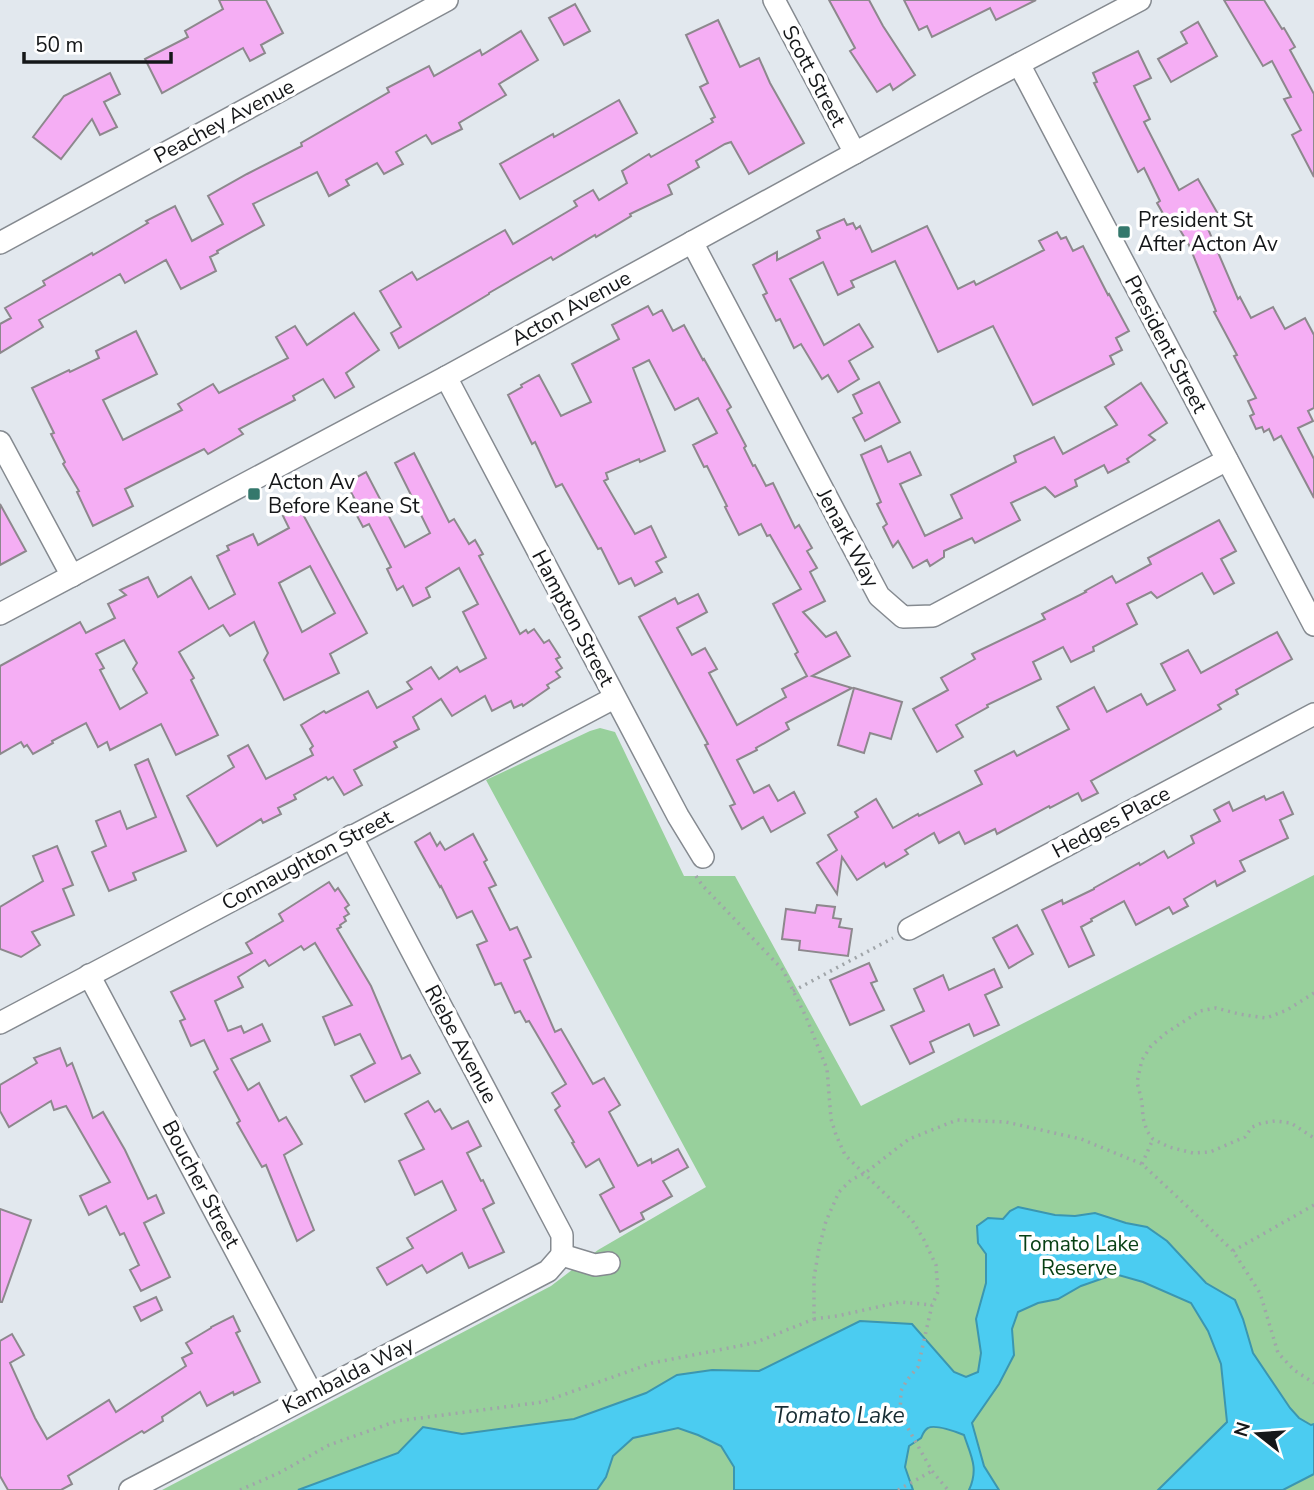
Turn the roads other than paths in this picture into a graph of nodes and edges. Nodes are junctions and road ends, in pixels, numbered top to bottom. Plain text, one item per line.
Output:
1 (447, 0) edge
2 (774, 0) edge
3 (1140, 0) edge
4 (1019, 64) junction
5 (855, 153) junction
6 (692, 242) junction
7 (0, 243) edge
8 (446, 377) junction
9 (0, 442) edge
10 (1227, 460) junction
11 (72, 576) junction
12 (0, 614) edge
13 (1314, 625) edge
14 (614, 698) junction
15 (1314, 714) edge
16 (351, 836) junction
17 (699, 866) road end
18 (909, 929) road end
19 (89, 975) junction
20 (0, 1023) edge
21 (562, 1255) junction
22 (609, 1263) dead end
23 (312, 1394) junction
24 (130, 1490) edge

1 - 7 street, Peachey Avenue
2 - 5 street, Scott Street
3 - 4 street, Acton Avenue
4 - 5 street, Acton Avenue
4 - 10 street, President Street
5 - 6 street, Acton Avenue
6 - 8 street, Acton Avenue
6 - 10 street, Jenark Way
8 - 11 street, Acton Avenue
8 - 14 street, Hampton Street
9 - 11 street
10 - 13 street, President Street
11 - 12 street, Acton Avenue
14 - 16 street, Connaughton Street
14 - 17 street, Hampton Street
15 - 18 street, Hedges Place
16 - 19 street, Connaughton Street
16 - 21 street, Riebe Avenue
19 - 20 street, Connaughton Street
19 - 23 street, Boucher Street
21 - 22 street
21 - 23 street, Kambalda Way
23 - 24 street, Kambalda Way

